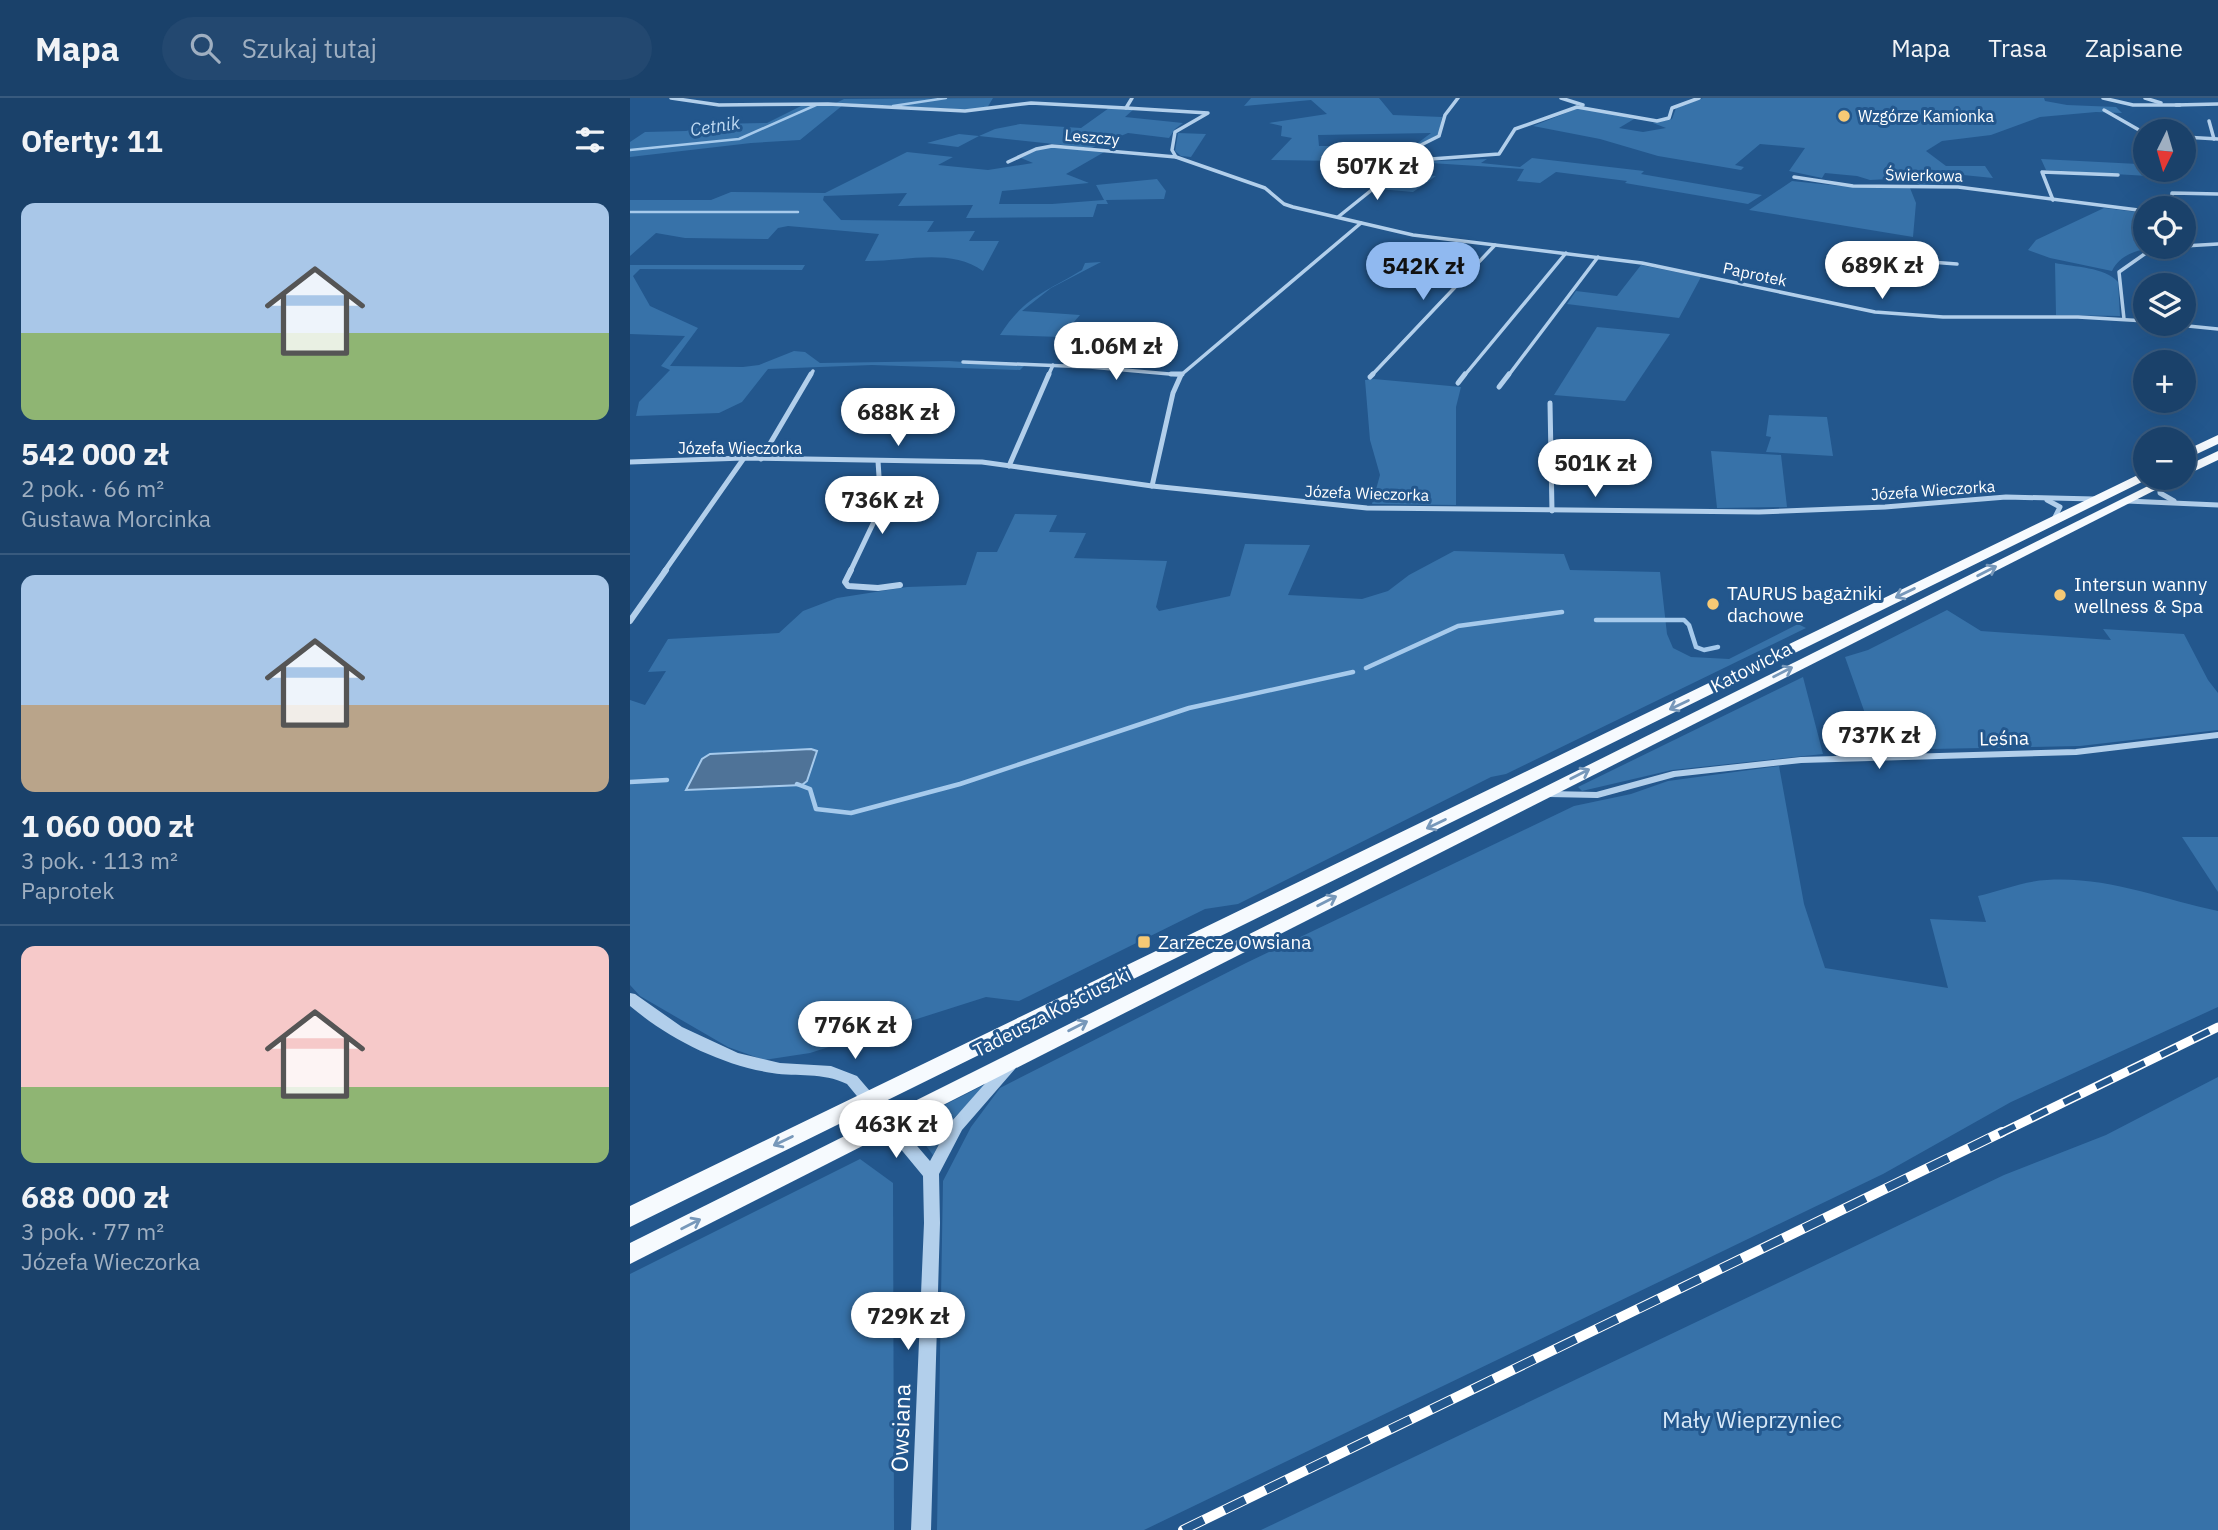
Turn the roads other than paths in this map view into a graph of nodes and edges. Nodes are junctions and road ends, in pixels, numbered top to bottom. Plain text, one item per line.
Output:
1 (671, 98) edge
2 (1132, 98) edge
3 (1458, 98) edge
4 (1561, 98) edge
5 (1699, 98) edge
6 (2104, 98) edge
7 (2145, 98) edge
8 (2218, 104) edge
9 (2180, 105) junction
10 (1126, 107) junction
11 (1587, 107) junction
12 (2104, 110) dead end
13 (2209, 121) dead end
14 (2133, 128) edge
15 (2196, 138) edge
16 (2216, 139) edge
17 (1176, 157) junction
18 (1404, 161) junction
19 (1009, 162) dead end
20 (2118, 174) dead end
21 (1794, 177) dead end
22 (2218, 194) edge
23 (2172, 196) edge
24 (2053, 200) junction
25 (1293, 207) joint
26 (2133, 209) edge
27 (1338, 217) junction
28 (1361, 223) junction
29 (2218, 244) edge
30 (1494, 245) junction
31 (2196, 245) edge
32 (1912, 249) dead end
33 (1566, 253) junction
34 (1598, 257) junction
35 (2137, 259) edge
36 (1956, 264) dead end
37 (2124, 319) junction
38 (2133, 320) edge
39 (2196, 327) edge
40 (2218, 329) edge
41 (963, 362) dead end
42 (1053, 365) junction
43 (813, 371) dead end
44 (1181, 375) junction
45 (1370, 377) dead end
46 (1458, 383) dead end
47 (1499, 387) dead end
48 (1550, 402) dead end
49 (2218, 439) edge
50 (2196, 450) edge
51 (2218, 455) edge
52 (744, 458) junction
53 (761, 459) junction
54 (878, 461) junction
55 (630, 462) edge
56 (2196, 466) edge
57 (1009, 467) junction
58 (2133, 481) edge
59 (1152, 486) junction
60 (2148, 490) edge
61 (2162, 490) edge
62 (2037, 497) junction
63 (2094, 499) junction
64 (2127, 501) junction
65 (2192, 504) junction
66 (2218, 505) edge
67 (1552, 511) junction
68 (2054, 519) junction
69 (900, 585) dead end
70 (630, 621) edge
71 (2218, 735) edge
72 (1541, 793) junction
73 (1497, 794) joint
74 (1497, 815) joint
75 (630, 998) edge
76 (1017, 1057) junction
77 (866, 1100) junction
78 (887, 1124) junction
79 (931, 1174) junction
80 (630, 1217) edge
81 (630, 1254) edge
82 (921, 1530) edge

1 - 10 street
2 - 10 street, Leszczy
3 - 18 street
4 - 11 street
5 - 11 street
6 - 9 street
7 - 9 street
8 - 9 street
10 - 17 street, Leszczy
11 - 18 street
12 - 14 street
13 - 16 street
15 - 16 street
17 - 19 street, Leszczy
17 - 25 street, Leszczy
18 - 27 street
20 - 24 street
21 - 24 street, Świerkowa
22 - 23 street
24 - 26 street, Świerkowa
25 - 27 street, Paprotek
27 - 28 street, Paprotek
28 - 30 street, Paprotek
28 - 44 street
29 - 31 street
30 - 33 street, Paprotek
30 - 45 street
32 - 36 street
33 - 34 street, Paprotek
33 - 46 street
34 - 37 street, Paprotek
34 - 47 street
35 - 37 street
37 - 38 street, Paprotek
39 - 40 street
41 - 42 street
42 - 44 street
42 - 57 street
43 - 53 street
44 - 59 street
48 - 67 street
49 - 50 main road
51 - 56 main road
52 - 53 street, Józefa Wieczorka
52 - 55 street, Józefa Wieczorka
52 - 70 street
53 - 54 street, Józefa Wieczorka
54 - 57 street, Józefa Wieczorka
54 - 69 street
57 - 59 street, Józefa Wieczorka
58 - 63 main road, Katowicka
59 - 67 street, Józefa Wieczorka
60 - 64 main road, Katowicka
61 - 65 street
62 - 63 street, Józefa Wieczorka
62 - 67 street, Józefa Wieczorka
62 - 68 street
63 - 68 main road, Katowicka
64 - 65 street
72 -> 64 main road, Katowicka
65 - 66 street
68 -> 73 main road, Katowicka
71 - 72 street, Leśna
72 - 74 main road, Katowicka
73 -> 77 main road, Tadeusza Kościuszki
76 -> 74 main road, Tadeusza Kościuszki
75 - 77 street
76 - 78 main road, Tadeusza Kościuszki
76 - 79 street
77 - 78 street
77 -> 80 main road, Tadeusza Kościuszki
78 - 79 street
81 -> 78 main road, Tadeusza Kościuszki
79 - 82 street, Owsiana

